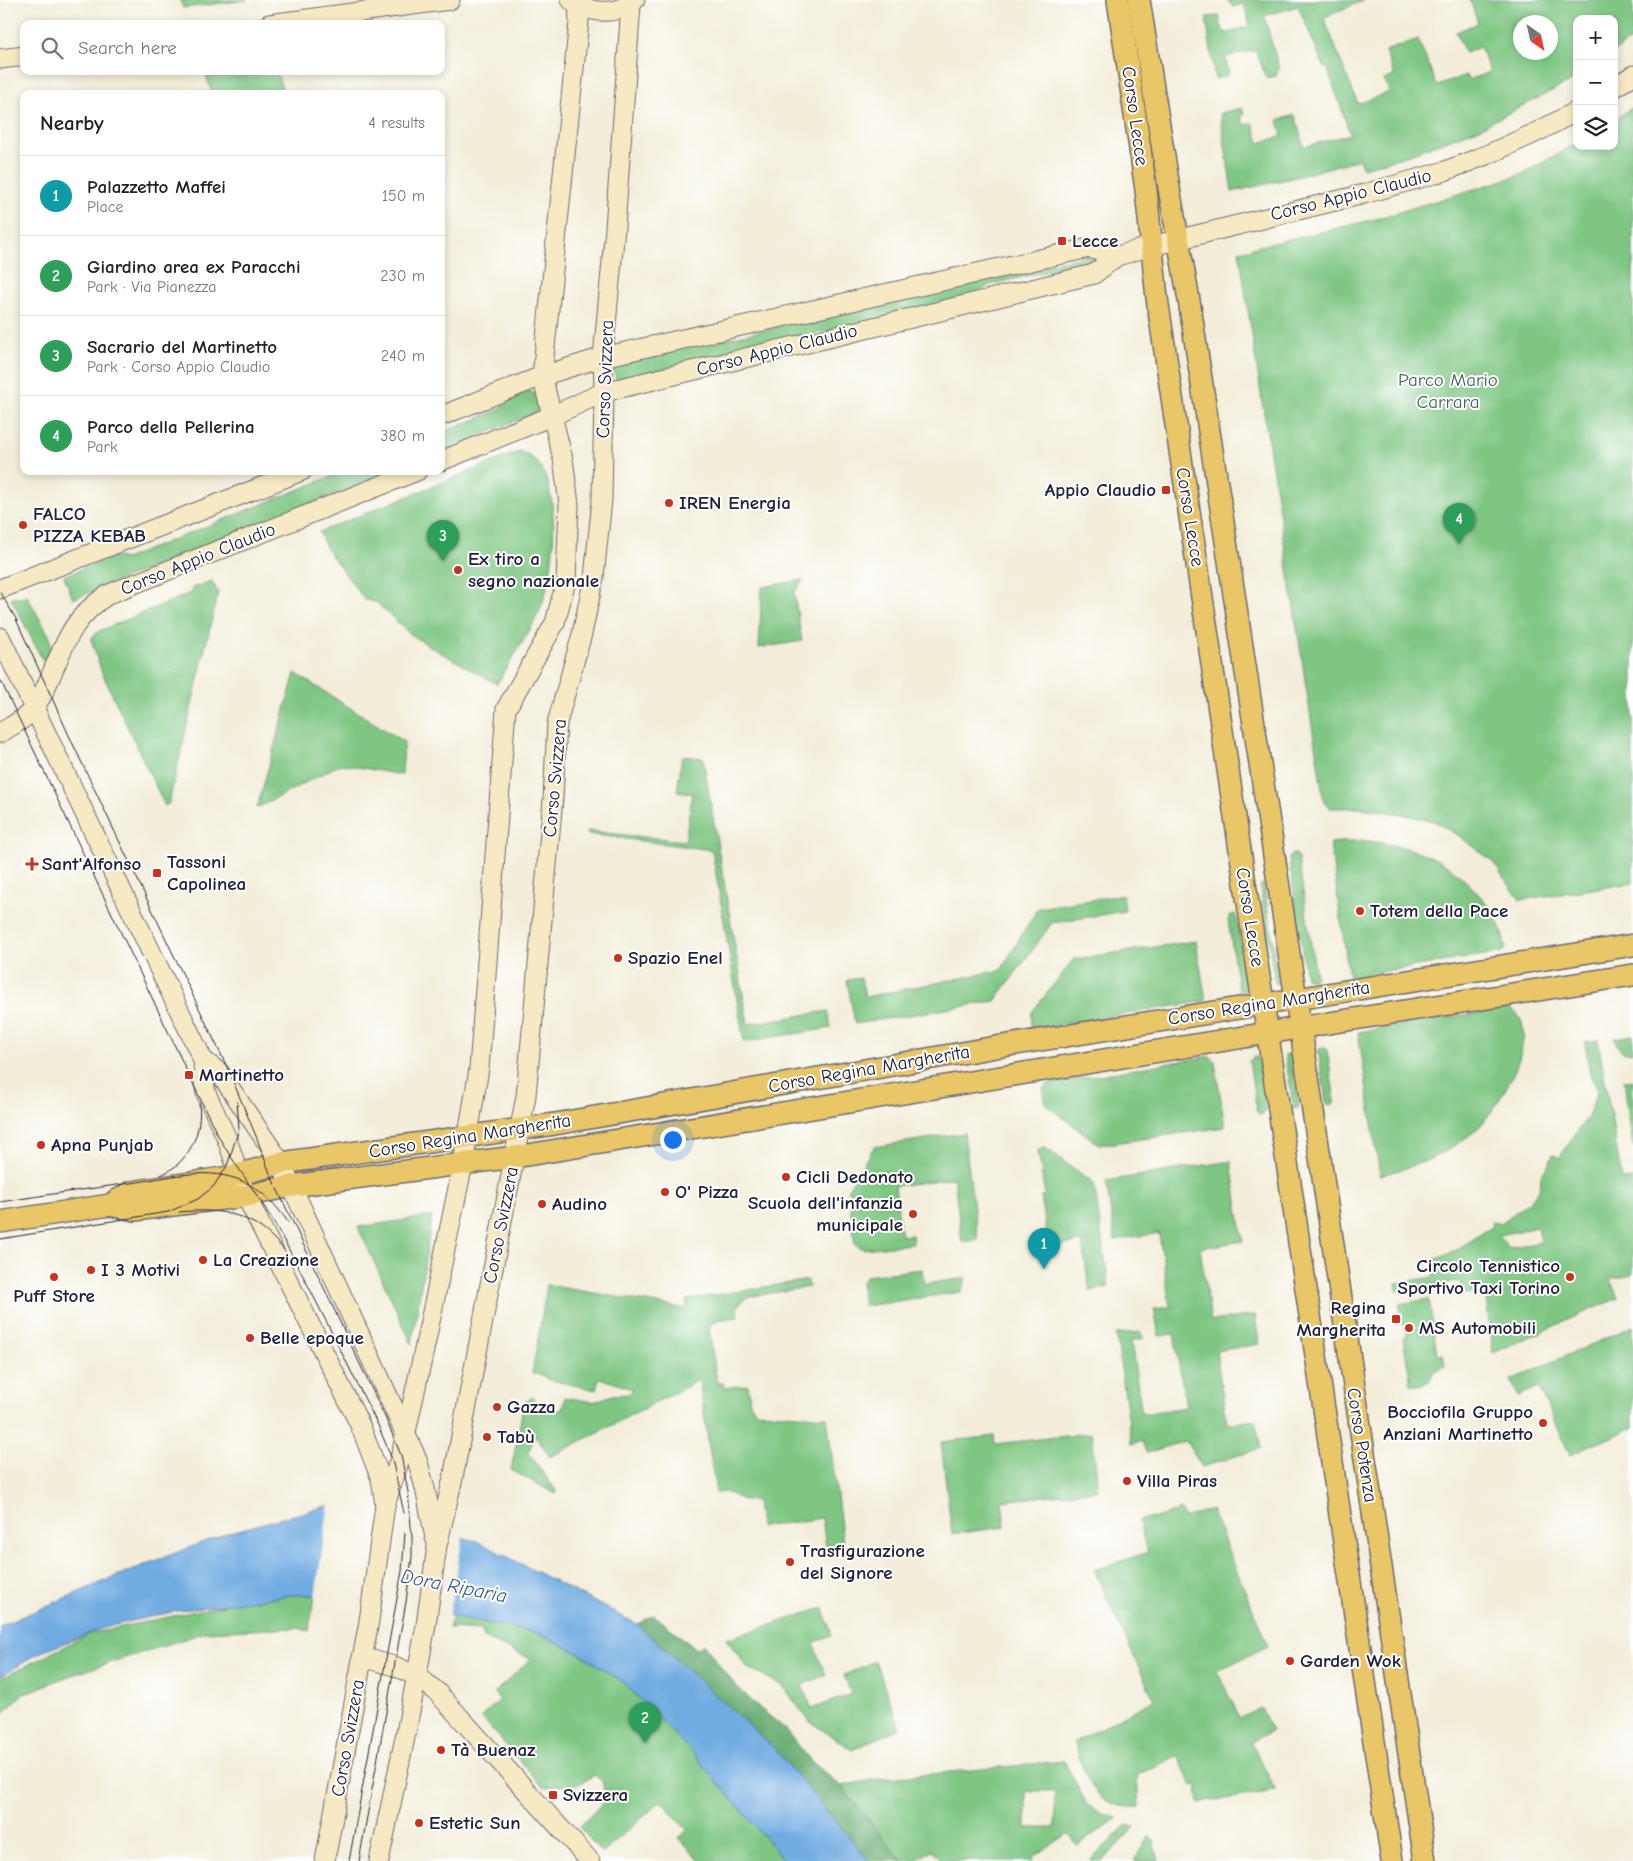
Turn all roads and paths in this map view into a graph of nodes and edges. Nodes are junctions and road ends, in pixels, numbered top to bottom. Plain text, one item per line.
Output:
1 (450, 0) edge
2 (1118, 0) edge
3 (1139, 0) edge
4 (633, 2) edge
5 (574, 3) edge
6 (298, 20) edge
7 (20, 56) edge
8 (0, 59) edge
9 (1633, 75) edge
10 (1618, 85) edge
11 (1573, 112) edge
12 (1178, 240) junction
13 (1152, 246) junction
14 (1118, 256) junction
15 (603, 357) junction
16 (542, 376) junction
17 (604, 392) junction
18 (445, 414) edge
19 (554, 416) junction
20 (445, 459) edge
21 (292, 475) edge
22 (407, 475) edge
23 (0, 589) edge
24 (0, 637) edge
25 (34, 708) junction
26 (0, 733) edge
27 (1633, 945) edge
28 (1633, 976) edge
29 (1296, 998) junction
30 (1263, 1004) junction
31 (1300, 1029) junction
32 (1268, 1033) junction
33 (203, 1060) junction
34 (520, 1129) junction
35 (468, 1136) junction
36 (515, 1157) junction
37 (281, 1163) junction
38 (463, 1164) junction
39 (239, 1175) junction
40 (291, 1186) junction
41 (246, 1196) junction
42 (110, 1205) junction
43 (0, 1222) edge
44 (406, 1434) junction
45 (384, 1508) junction
46 (437, 1519) junction
47 (362, 1658) junction
48 (417, 1676) junction
49 (325, 1861) edge
50 (379, 1861) edge
51 (590, 1861) edge
52 (1392, 1861) edge
53 (1425, 1861) edge

1 - 6 street
2 - 13 main road, Corso Lecce
3 - 12 main road, Corso Lecce
4 - 5 street
4 - 15 street, Corso Svizzera
5 - 16 street
7 - 8 street
9 - 10 street
11 - 12 street, Corso Appio Claudio
12 - 13 street, Corso Appio Claudio
12 - 29 main road, Corso Lecce
13 - 14 street, Corso Appio Claudio
13 - 30 main road, Corso Lecce
14 - 15 street, Corso Appio Claudio
14 - 17 street, Corso Appio Claudio
15 - 16 street, Corso Appio Claudio
15 - 17 street, Corso Svizzera
16 - 18 street, Corso Appio Claudio
16 - 19 street
17 - 19 street, Corso Appio Claudio
17 - 34 street, Corso Svizzera
19 - 20 street, Corso Appio Claudio
19 - 35 street
21 - 23 street
22 - 25 street, Corso Appio Claudio
24 - 25 street
25 - 26 street
25 - 33 street
27 - 29 main road, Corso Regina Margherita
28 - 31 main road, Corso Regina Margherita
29 - 30 main road, Corso Regina Margherita
29 - 31 main road, Corso Lecce
30 - 32 main road, Corso Lecce
30 - 34 main road, Corso Regina Margherita
31 - 32 main road, Corso Regina Margherita
31 - 53 main road, Corso Potenza
32 - 36 main road, Corso Regina Margherita
32 - 52 main road, Corso Potenza
33 - 37 street
33 - 39 street
34 - 35 main road, Corso Regina Margherita
34 - 36 street, Corso Svizzera
35 - 37 main road, Corso Regina Margherita
35 - 38 street
36 - 38 main road, Corso Regina Margherita
36 - 46 street, Corso Svizzera
37 - 39 main road, Corso Regina Margherita
37 - 40 street
38 - 40 main road, Corso Regina Margherita
38 - 44 street
39 - 41 street
39 - 42 main road, Corso Regina Margherita
40 - 41 main road, Corso Regina Margherita
40 - 44 street
41 - 42 main road, Corso Regina Margherita
41 - 45 street
42 - 43 main road, Corso Regina Margherita
44 - 45 street
44 - 46 street
45 - 47 street, Corso Svizzera
46 - 48 street
47 - 48 street
47 - 49 street, Corso Svizzera
48 - 50 street
48 - 51 street

